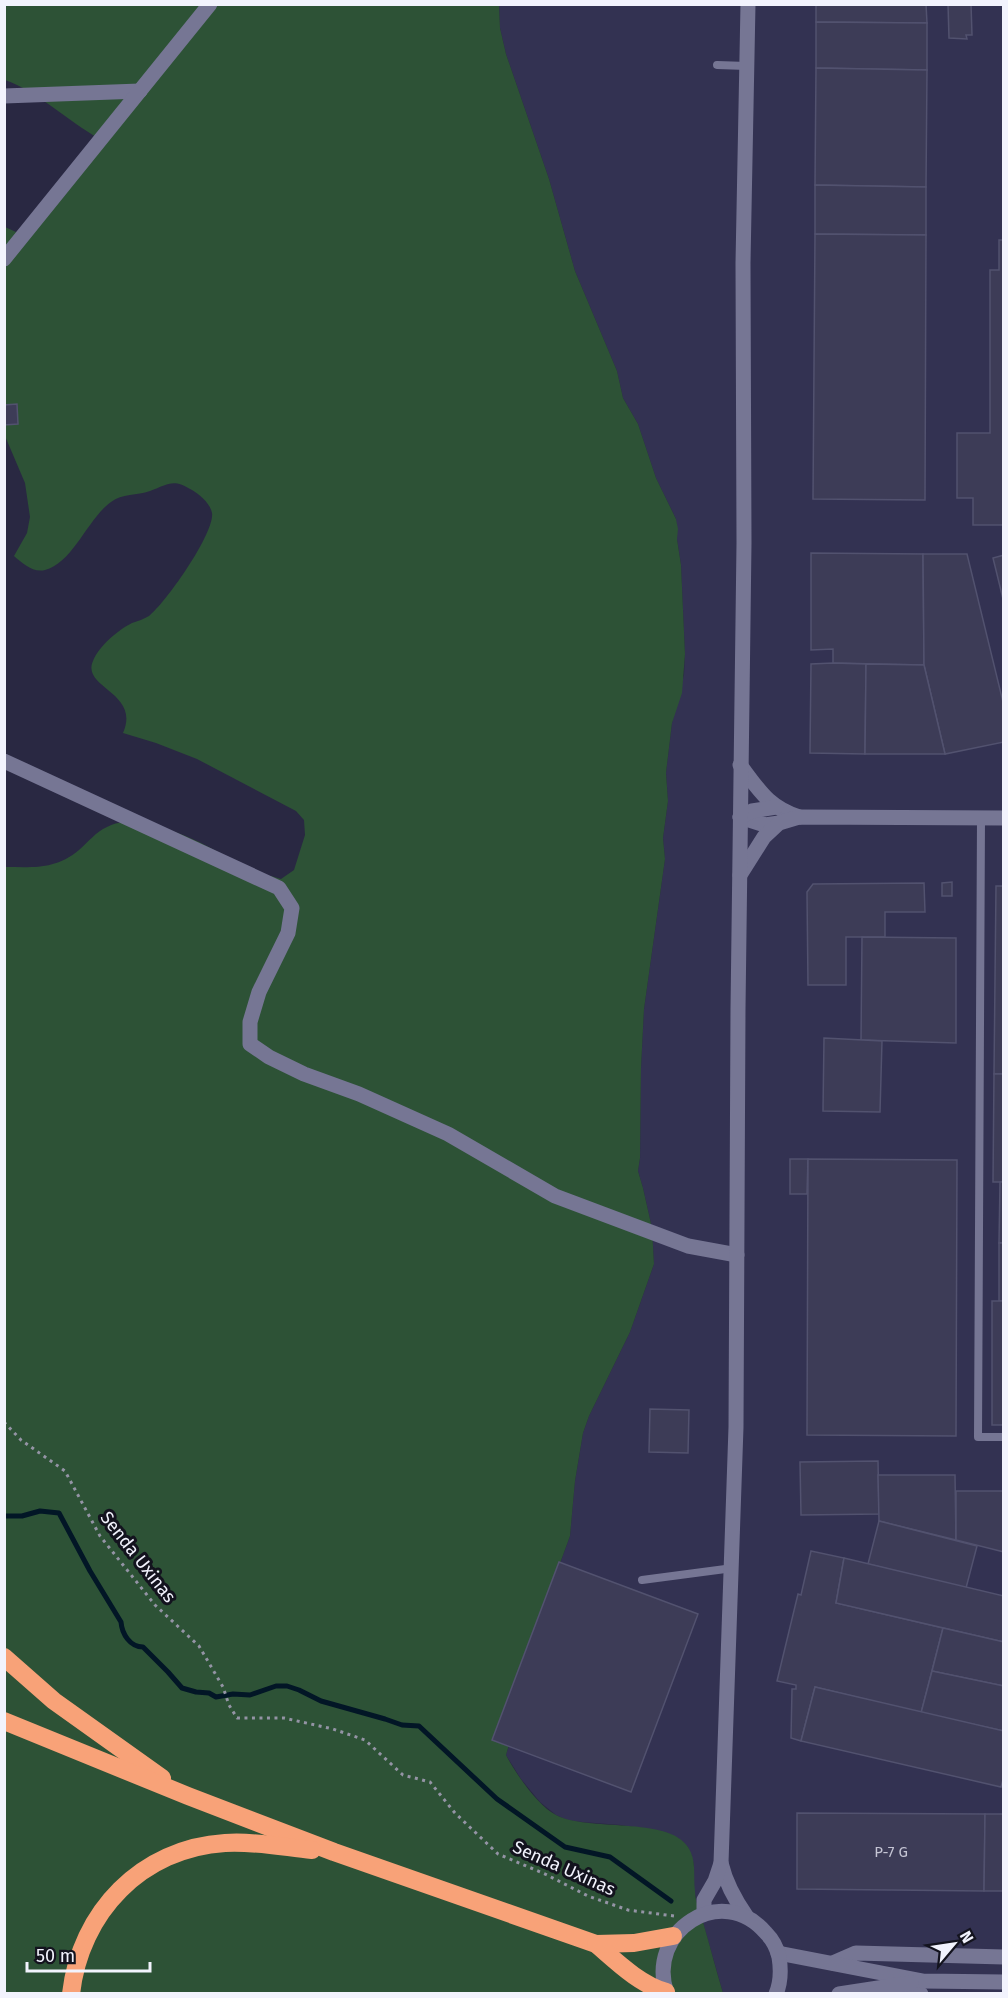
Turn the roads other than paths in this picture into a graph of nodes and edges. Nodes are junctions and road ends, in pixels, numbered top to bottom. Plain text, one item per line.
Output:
1 (210, 4) edge
2 (748, 4) edge
3 (717, 65) dead end
4 (747, 66) junction
5 (140, 92) junction
6 (4, 96) edge
7 (4, 259) edge
8 (4, 760) edge
9 (741, 765) junction
10 (776, 807) junction
11 (740, 817) junction
12 (799, 817) junction
13 (981, 818) junction
14 (1004, 818) edge
15 (780, 823) junction
16 (740, 876) junction
17 (738, 1256) junction
18 (1004, 1437) edge
19 (732, 1568) junction
20 (642, 1580) dead end
21 (4, 1657) edge
22 (4, 1721) edge
23 (188, 1796) junction
24 (334, 1852) junction
25 (721, 1863) junction
26 (697, 1917) junction
27 (747, 1917) junction
28 (673, 1936) junction
29 (596, 1944) junction
30 (778, 1953) junction
31 (1004, 1957) edge
32 (833, 1963) junction
33 (1004, 1982) edge
34 (922, 1987) edge
35 (666, 1993) edge
36 (71, 1994) edge
37 (776, 1994) edge
38 (839, 1994) edge

1 - 5 street
2 - 4 street
3 - 4 lane
4 - 9 street
5 - 6 street
5 - 7 street
8 - 17 street
9 - 10 street
9 - 11 street
10 - 11 street
10 - 12 street
11 - 15 street
11 - 16 street
12 - 13 street
12 - 15 street
13 - 14 street
13 - 18 lane
15 - 16 street
16 - 17 street
17 - 19 street
19 - 20 lane
19 - 25 street
21 - 23 highway
22 - 23 highway
23 - 24 highway
24 - 29 highway
24 - 36 highway
25 - 26 street
25 - 27 street
26 - 27 street
26 - 28 street
27 - 30 street
28 - 29 highway
28 - 35 street
29 - 35 highway
30 - 32 street
30 - 37 street
31 - 32 street
32 - 34 street
33 - 34 street
34 - 38 street

